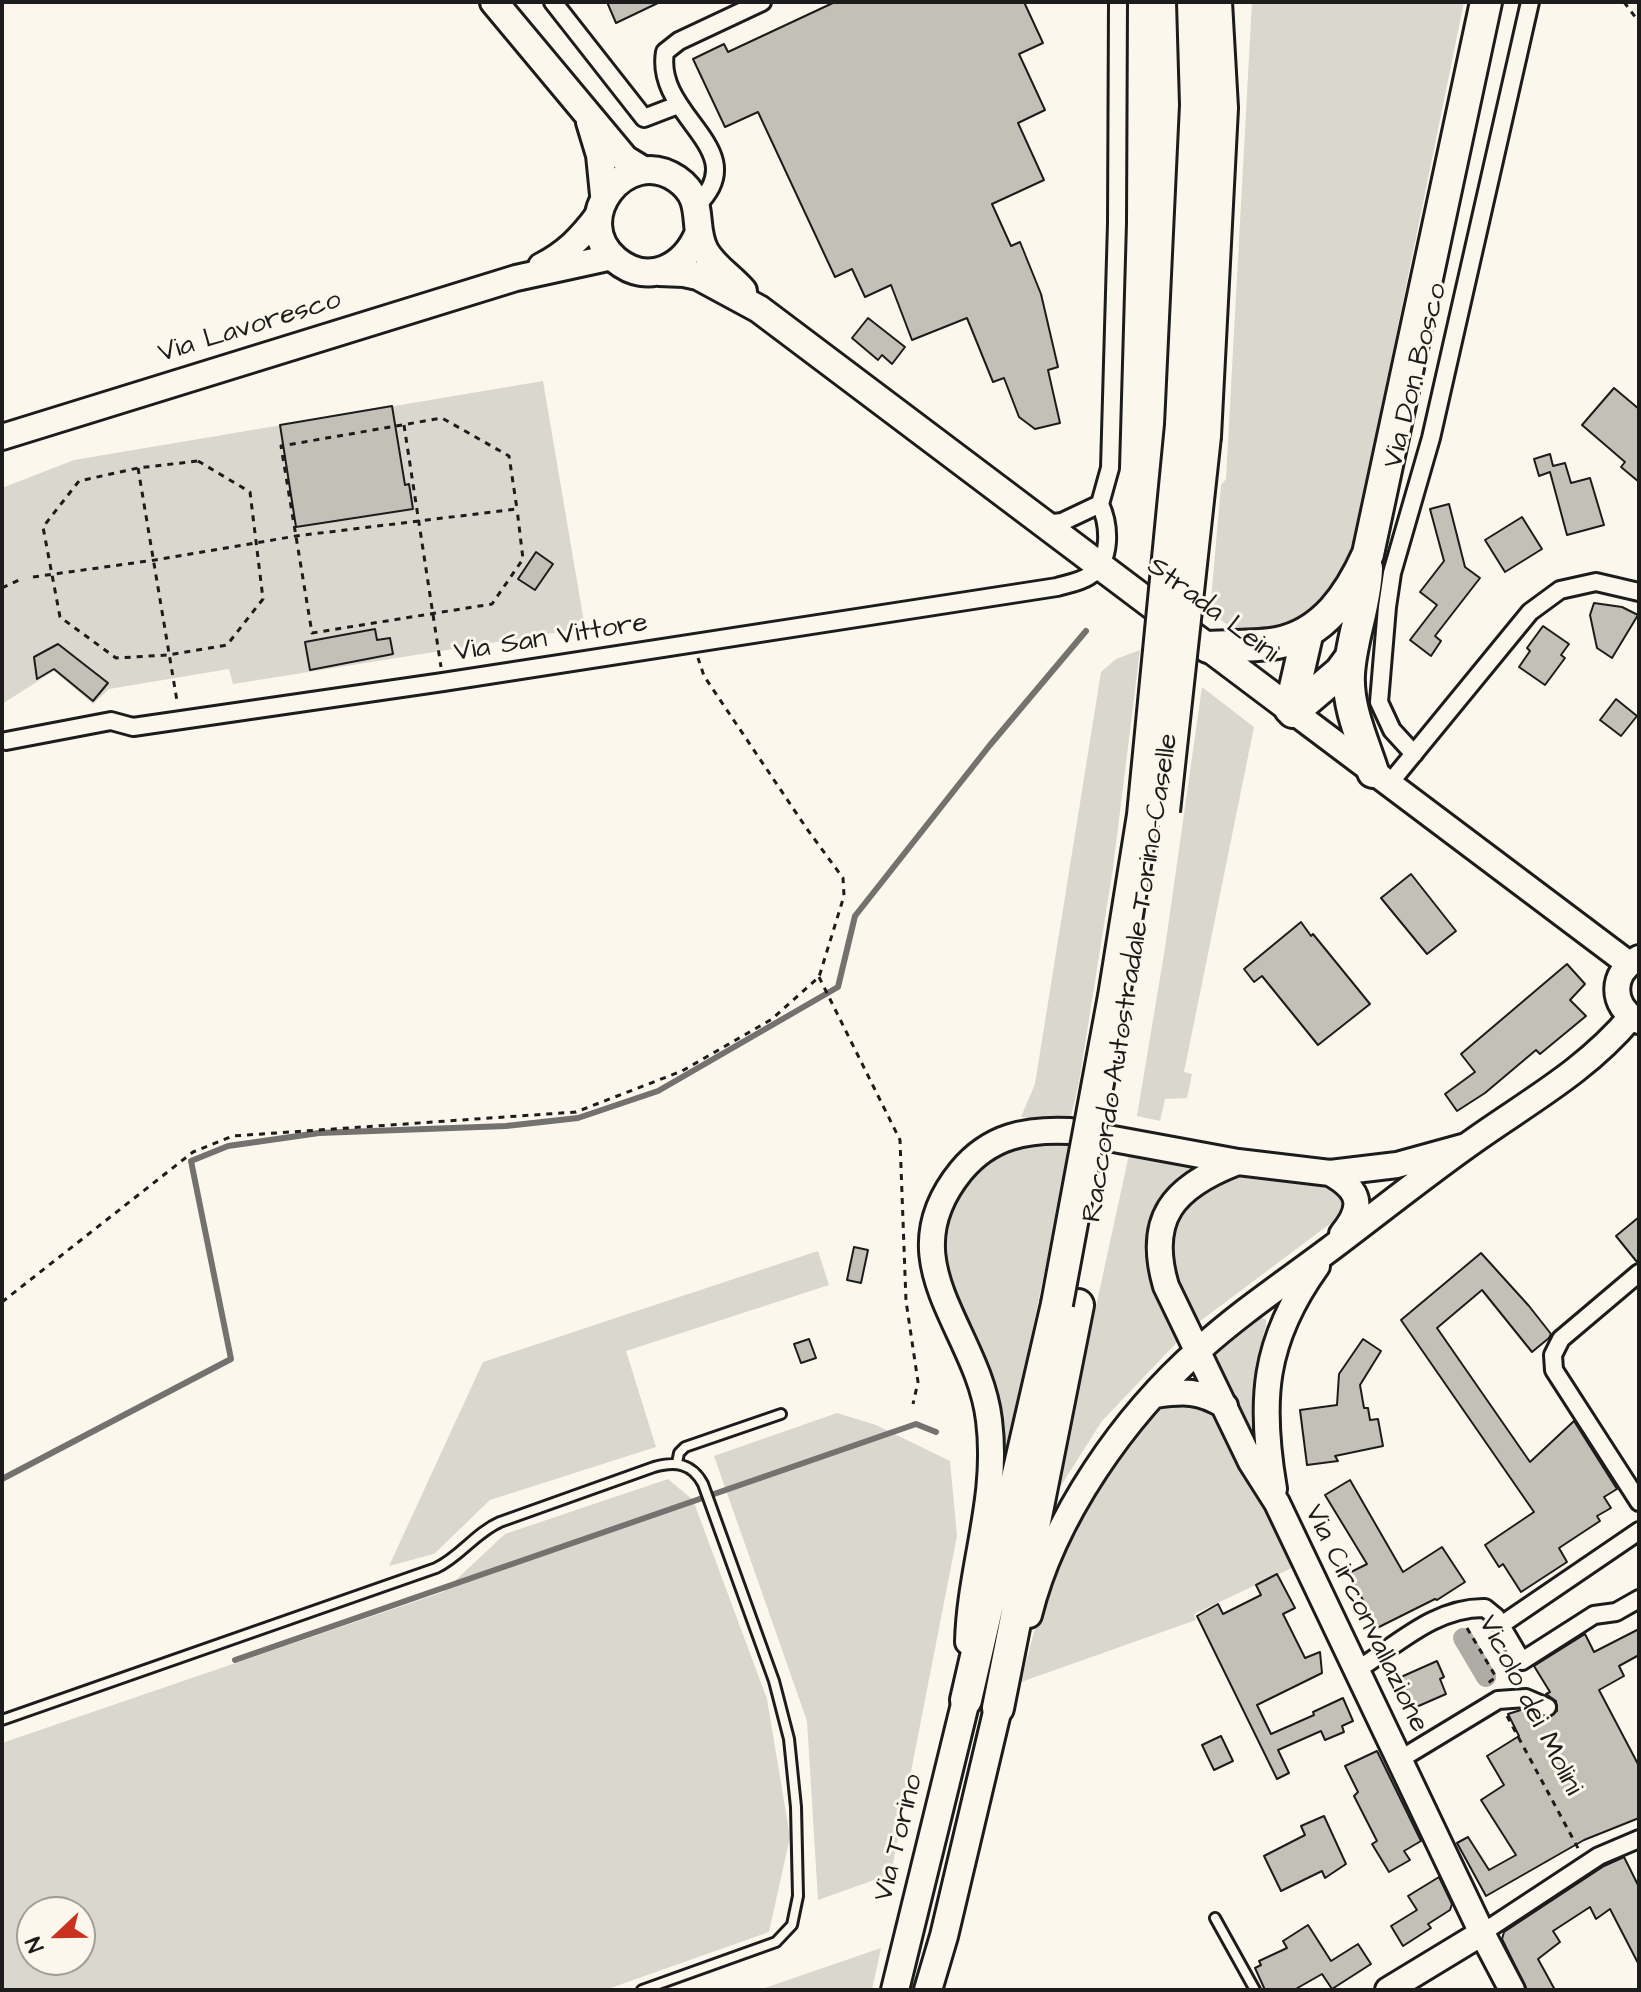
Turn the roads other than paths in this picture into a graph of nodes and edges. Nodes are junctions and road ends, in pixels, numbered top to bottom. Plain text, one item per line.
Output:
1 (494, 2) edge
2 (553, 2) edge
3 (762, 2) edge
4 (1118, 2) edge
5 (1193, 2) edge
6 (1486, 2) edge
7 (1530, 2) edge
8 (1217, 10) edge
9 (678, 105) junction
10 (588, 114) junction
11 (643, 170) junction
12 (601, 205) junction
13 (697, 205) junction
14 (699, 232) junction
15 (612, 257) junction
16 (659, 272) junction
17 (516, 278) junction
18 (759, 309) junction
19 (1193, 431) junction
20 (2, 437) edge
21 (1100, 504) junction
22 (1043, 524) junction
23 (1368, 554) junction
24 (1100, 567) junction
25 (1639, 592) edge
26 (1308, 631) junction
27 (1208, 647) junction
28 (1351, 657) junction
29 (1292, 710) junction
30 (6, 741) dead end
31 (1414, 754) junction
32 (1381, 778) junction
33 (1634, 961) edge
34 (1635, 1019) edge
35 (1466, 1146) junction
36 (1238, 1162) junction
37 (1330, 1173) junction
38 (1329, 1250) junction
39 (1639, 1273) edge
40 (1067, 1305) junction
41 (1198, 1350) junction
42 (1155, 1395) junction
43 (1225, 1406) junction
44 (781, 1414) dead end
45 (677, 1463) junction
46 (1634, 1483) edge
47 (1639, 1502) edge
48 (1277, 1503) junction
49 (1639, 1531) edge
50 (1639, 1599) edge
51 (1501, 1625) junction
52 (1357, 1670) junction
53 (966, 1700) junction
54 (1547, 1707) dead end
55 (998, 1708) junction
56 (2, 1720) edge
57 (1399, 1760) junction
58 (1639, 1839) edge
59 (1215, 1918) dead end
60 (1482, 1933) junction
61 (642, 1990) edge
62 (895, 1990) edge
63 (928, 1990) edge
64 (1255, 1990) edge
65 (1388, 1990) edge
66 (1512, 1990) edge

1 - 10 main road
2 - 9 street
3 - 9 street
4 - 21 street
5 - 19 highway, Raccordo Autostradale Torino-Caselle
6 - 23 highway
7 - 31 street, Via Don Bosco
8 - 19 highway, Raccordo Autostradale Torino-Caselle
9 - 13 street
10 - 11 main road
10 - 12 main road
11 - 12 main road
11 - 13 main road
12 - 15 main road
12 - 17 main road
13 - 14 main road
14 - 16 main road
14 - 18 main road, Strada Leinì
15 - 16 main road
15 - 17 main road
16 - 18 main road, Strada Leinì
17 - 20 main road, Via Lavoresco
18 - 22 main road, Strada Leinì
19 - 40 highway, Raccordo Autostradale Torino-Caselle, bridge
21 - 22 street
21 - 24 street
22 - 24 main road, Strada Leinì
23 - 26 highway
23 - 28 highway
24 - 27 main road, Strada Leinì
24 - 30 street, Via San Vittore
25 - 31 street
26 - 27 highway
26 - 29 highway
27 - 29 main road, Strada Leinì
28 - 29 highway
28 - 32 highway
29 - 32 main road, Strada Leinì
31 - 32 street
32 - 33 main road, Strada Leinì
33 - 34 main road
34 - 35 main road
35 - 37 main road
35 - 38 main road
36 - 37 main road
36 - 41 main road
36 - 53 main road
37 - 38 main road
38 - 41 main road
38 - 48 main road
39 - 46 street
40 - 53 highway, Raccordo Autostradale Torino-Caselle
40 - 55 highway, Raccordo Autostradale Torino-Caselle
41 - 42 main road
41 - 43 main road
42 - 43 main road
42 - 55 main road
43 - 48 main road
44 - 45 lane
45 - 56 lane
45 - 61 lane
46 - 47 street
48 - 52 main road, Via Circonvallazione
49 - 51 street
50 - 51 street
51 - 52 street
52 - 57 main road, Via Circonvallazione
53 - 62 main road, Via Torino
54 - 57 street, Via Circonvallazione
55 - 63 main road
57 - 60 main road, Via Circonvallazione
58 - 60 street
59 - 64 lane
60 - 65 main road
60 - 66 main road, Via Circonvallazione

